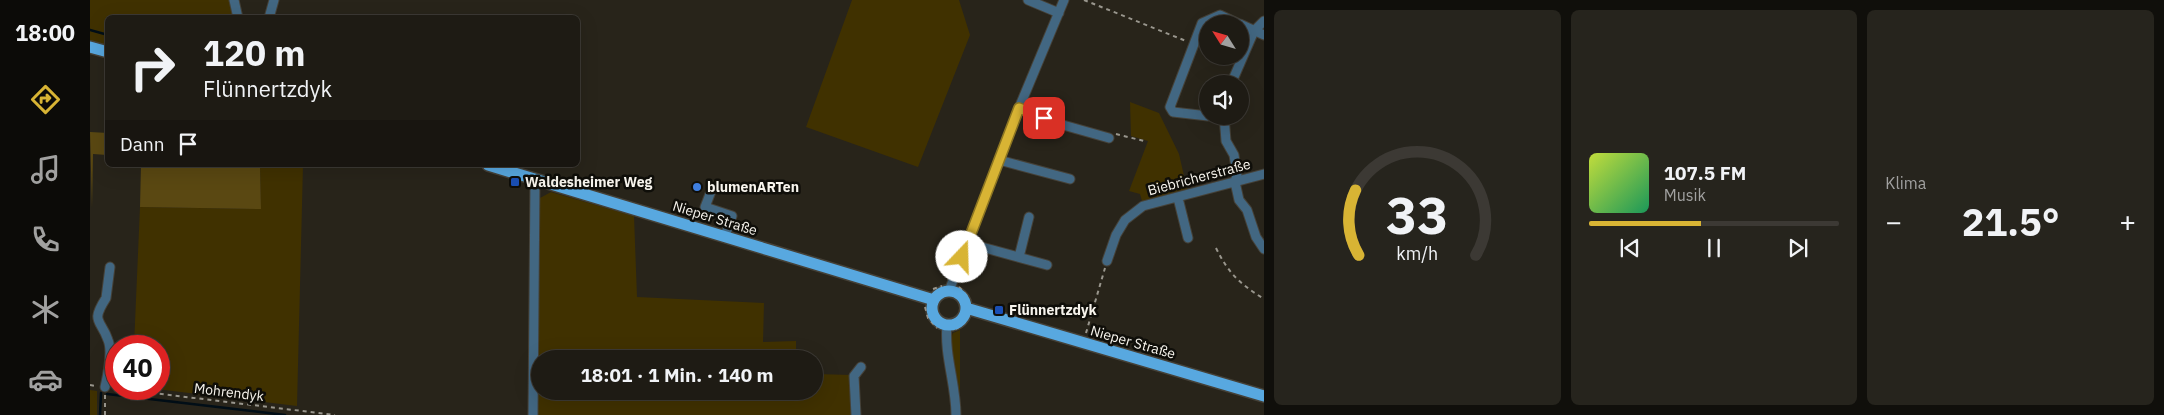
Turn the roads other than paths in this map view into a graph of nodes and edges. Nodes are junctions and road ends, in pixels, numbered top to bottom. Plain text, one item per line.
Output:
1 (234, 0) edge
2 (274, 0) edge
3 (1028, 0) edge
4 (1064, 0) edge
5 (1059, 13) junction
6 (237, 15) edge
7 (270, 15) edge
8 (1264, 21) edge
9 (1249, 28) edge
10 (1199, 30) edge
11 (1254, 31) junction
12 (1264, 35) edge
13 (90, 46) edge
14 (105, 51) edge
15 (1235, 75) edge
16 (1019, 108) junction
17 (1199, 115) edge
18 (1225, 125) edge
19 (1109, 138) road end
20 (999, 160) junction
21 (495, 167) edge
22 (1264, 174) edge
23 (535, 179) junction
24 (1070, 179) dead end
25 (1235, 182) junction
26 (710, 194) dead end
27 (1178, 198) junction
28 (1029, 218) dead end
29 (725, 236) junction
30 (1188, 238) dead end
31 (967, 243) junction
32 (1264, 248) edge
33 (1019, 256) junction
34 (1107, 261) road end
35 (1047, 265) dead end
36 (110, 267) dead end
37 (950, 288) junction
38 (931, 298) junction
39 (968, 309) junction
40 (946, 328) junction
41 (105, 336) edge
42 (861, 367) dead end
43 (1264, 396) edge
44 (533, 415) edge
45 (856, 415) edge
46 (956, 415) edge

1 - 6 street
2 - 7 street
3 - 5 street
4 - 5 street
5 - 16 street
8 - 11 street
9 - 11 street
10 - 17 street
11 - 12 street
11 - 15 street
13 - 14 main road
16 - 19 street
16 - 20 street
18 - 25 street
20 - 24 street
20 - 31 street
21 - 23 main road, Nieper Straße
22 - 25 street, Biebricherstraße
23 - 29 main road, Nieper Straße
23 - 44 street
25 - 27 street, Biebricherstraße
25 - 32 street
26 - 29 street
27 - 30 street
27 - 34 street, Biebricherstraße
28 - 33 street
29 - 38 main road, Nieper Straße
31 - 33 street
31 - 37 street
33 - 35 street
36 - 41 street
37 - 38 main road
37 - 39 main road
38 - 40 main road
39 - 40 main road
39 - 43 main road, Nieper Straße
40 - 46 street
42 - 45 street

